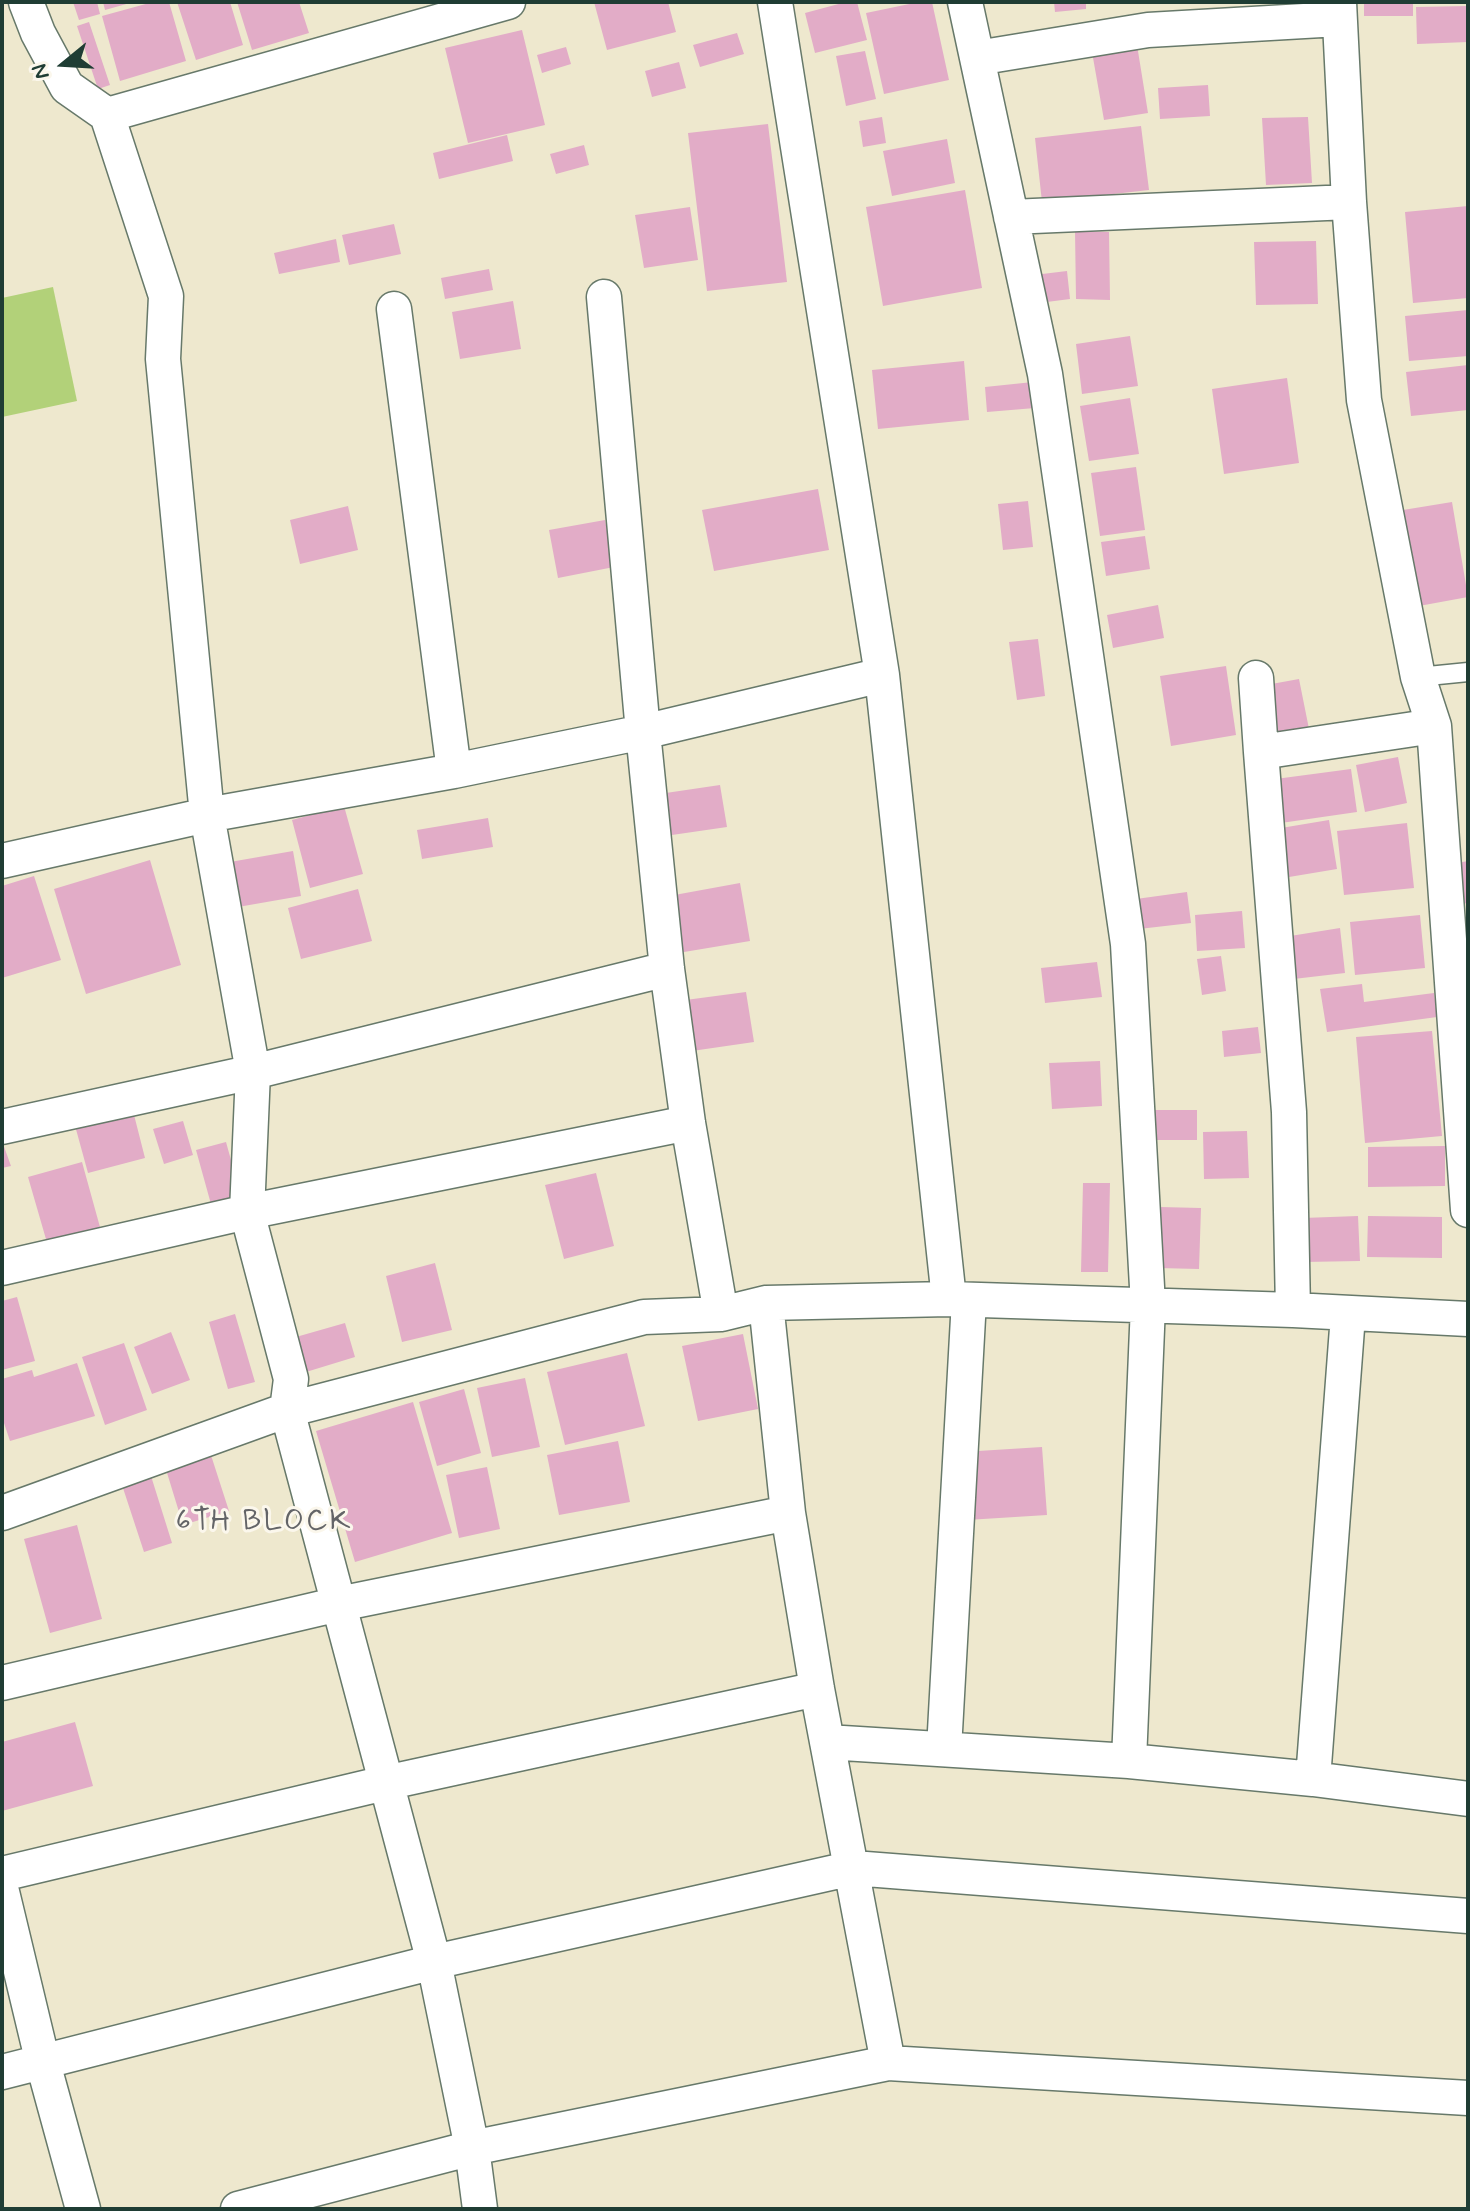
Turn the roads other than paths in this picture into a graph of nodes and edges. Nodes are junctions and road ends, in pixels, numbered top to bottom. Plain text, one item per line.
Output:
1 (26, 2) edge
2 (508, 2) edge
3 (775, 2) edge
4 (965, 2) edge
5 (1339, 11) edge
6 (977, 58) junction
7 (107, 115) junction
8 (1349, 202) junction
9 (1011, 217) junction
10 (604, 297) dead end
11 (394, 309) dead end
12 (1468, 672) edge
13 (882, 675) junction
14 (1418, 677) junction
15 (1256, 678) dead end
16 (1434, 726) junction
17 (643, 732) junction
18 (1261, 752) junction
19 (454, 771) junction
20 (207, 815) junction
21 (2, 861) edge
22 (667, 969) junction
23 (253, 1072) junction
24 (688, 1123) junction
25 (2, 1127) edge
26 (1468, 1210) edge
27 (247, 1212) junction
28 (2, 1268) edge
29 (959, 1300) junction
30 (766, 1303) junction
31 (1148, 1305) junction
32 (1293, 1310) junction
33 (721, 1314) junction
34 (1348, 1315) junction
35 (1468, 1319) edge
36 (287, 1410) junction
37 (2, 1513) edge
38 (788, 1513) junction
39 (339, 1604) junction
40 (2, 1683) edge
41 (817, 1689) junction
42 (827, 1742) junction
43 (944, 1749) junction
44 (1129, 1761) junction
45 (1313, 1779) junction
46 (385, 1783) junction
47 (1468, 1799) edge
48 (853, 1868) junction
49 (2, 1874) edge
50 (2, 1892) edge
51 (1468, 1916) edge
52 (434, 1962) junction
53 (43, 2063) junction
54 (888, 2063) junction
55 (2, 2072) edge
56 (1468, 2098) edge
57 (472, 2148) junction
58 (83, 2209) edge
59 (238, 2209) edge
60 (480, 2209) edge

1 - 7 street
2 - 7 street
3 - 13 street
4 - 6 street
5 - 6 street
5 - 8 street
6 - 9 street
7 - 20 street
8 - 9 street
8 - 14 street
9 - 31 street
10 - 17 street
11 - 19 street
12 - 14 lane
13 - 17 street
13 - 29 street
14 - 16 street
15 - 18 street
16 - 18 street
16 - 26 street
17 - 19 street
17 - 22 street
18 - 32 street
19 - 20 street
20 - 21 street
20 - 23 street
22 - 23 street
22 - 24 street
23 - 25 street
23 - 27 street
24 - 27 street
24 - 33 street
27 - 28 street
27 - 36 street
29 - 30 street
29 - 31 street
29 - 43 street
30 - 33 street
30 - 38 street
31 - 32 street
31 - 44 street
32 - 34 street
33 - 36 street
34 - 35 street
34 - 45 street
36 - 37 street
36 - 39 street
38 - 39 street
38 - 41 street
39 - 40 street
39 - 46 street
41 - 42 street
41 - 46 street
42 - 43 street
42 - 48 street
43 - 44 street
44 - 45 street
45 - 47 street
46 - 49 street
46 - 52 street
48 - 51 street
48 - 52 street
48 - 54 street
50 - 53 street
52 - 53 street
52 - 57 street
53 - 55 street
53 - 58 street
54 - 56 street
54 - 57 street
57 - 59 street
57 - 60 street

